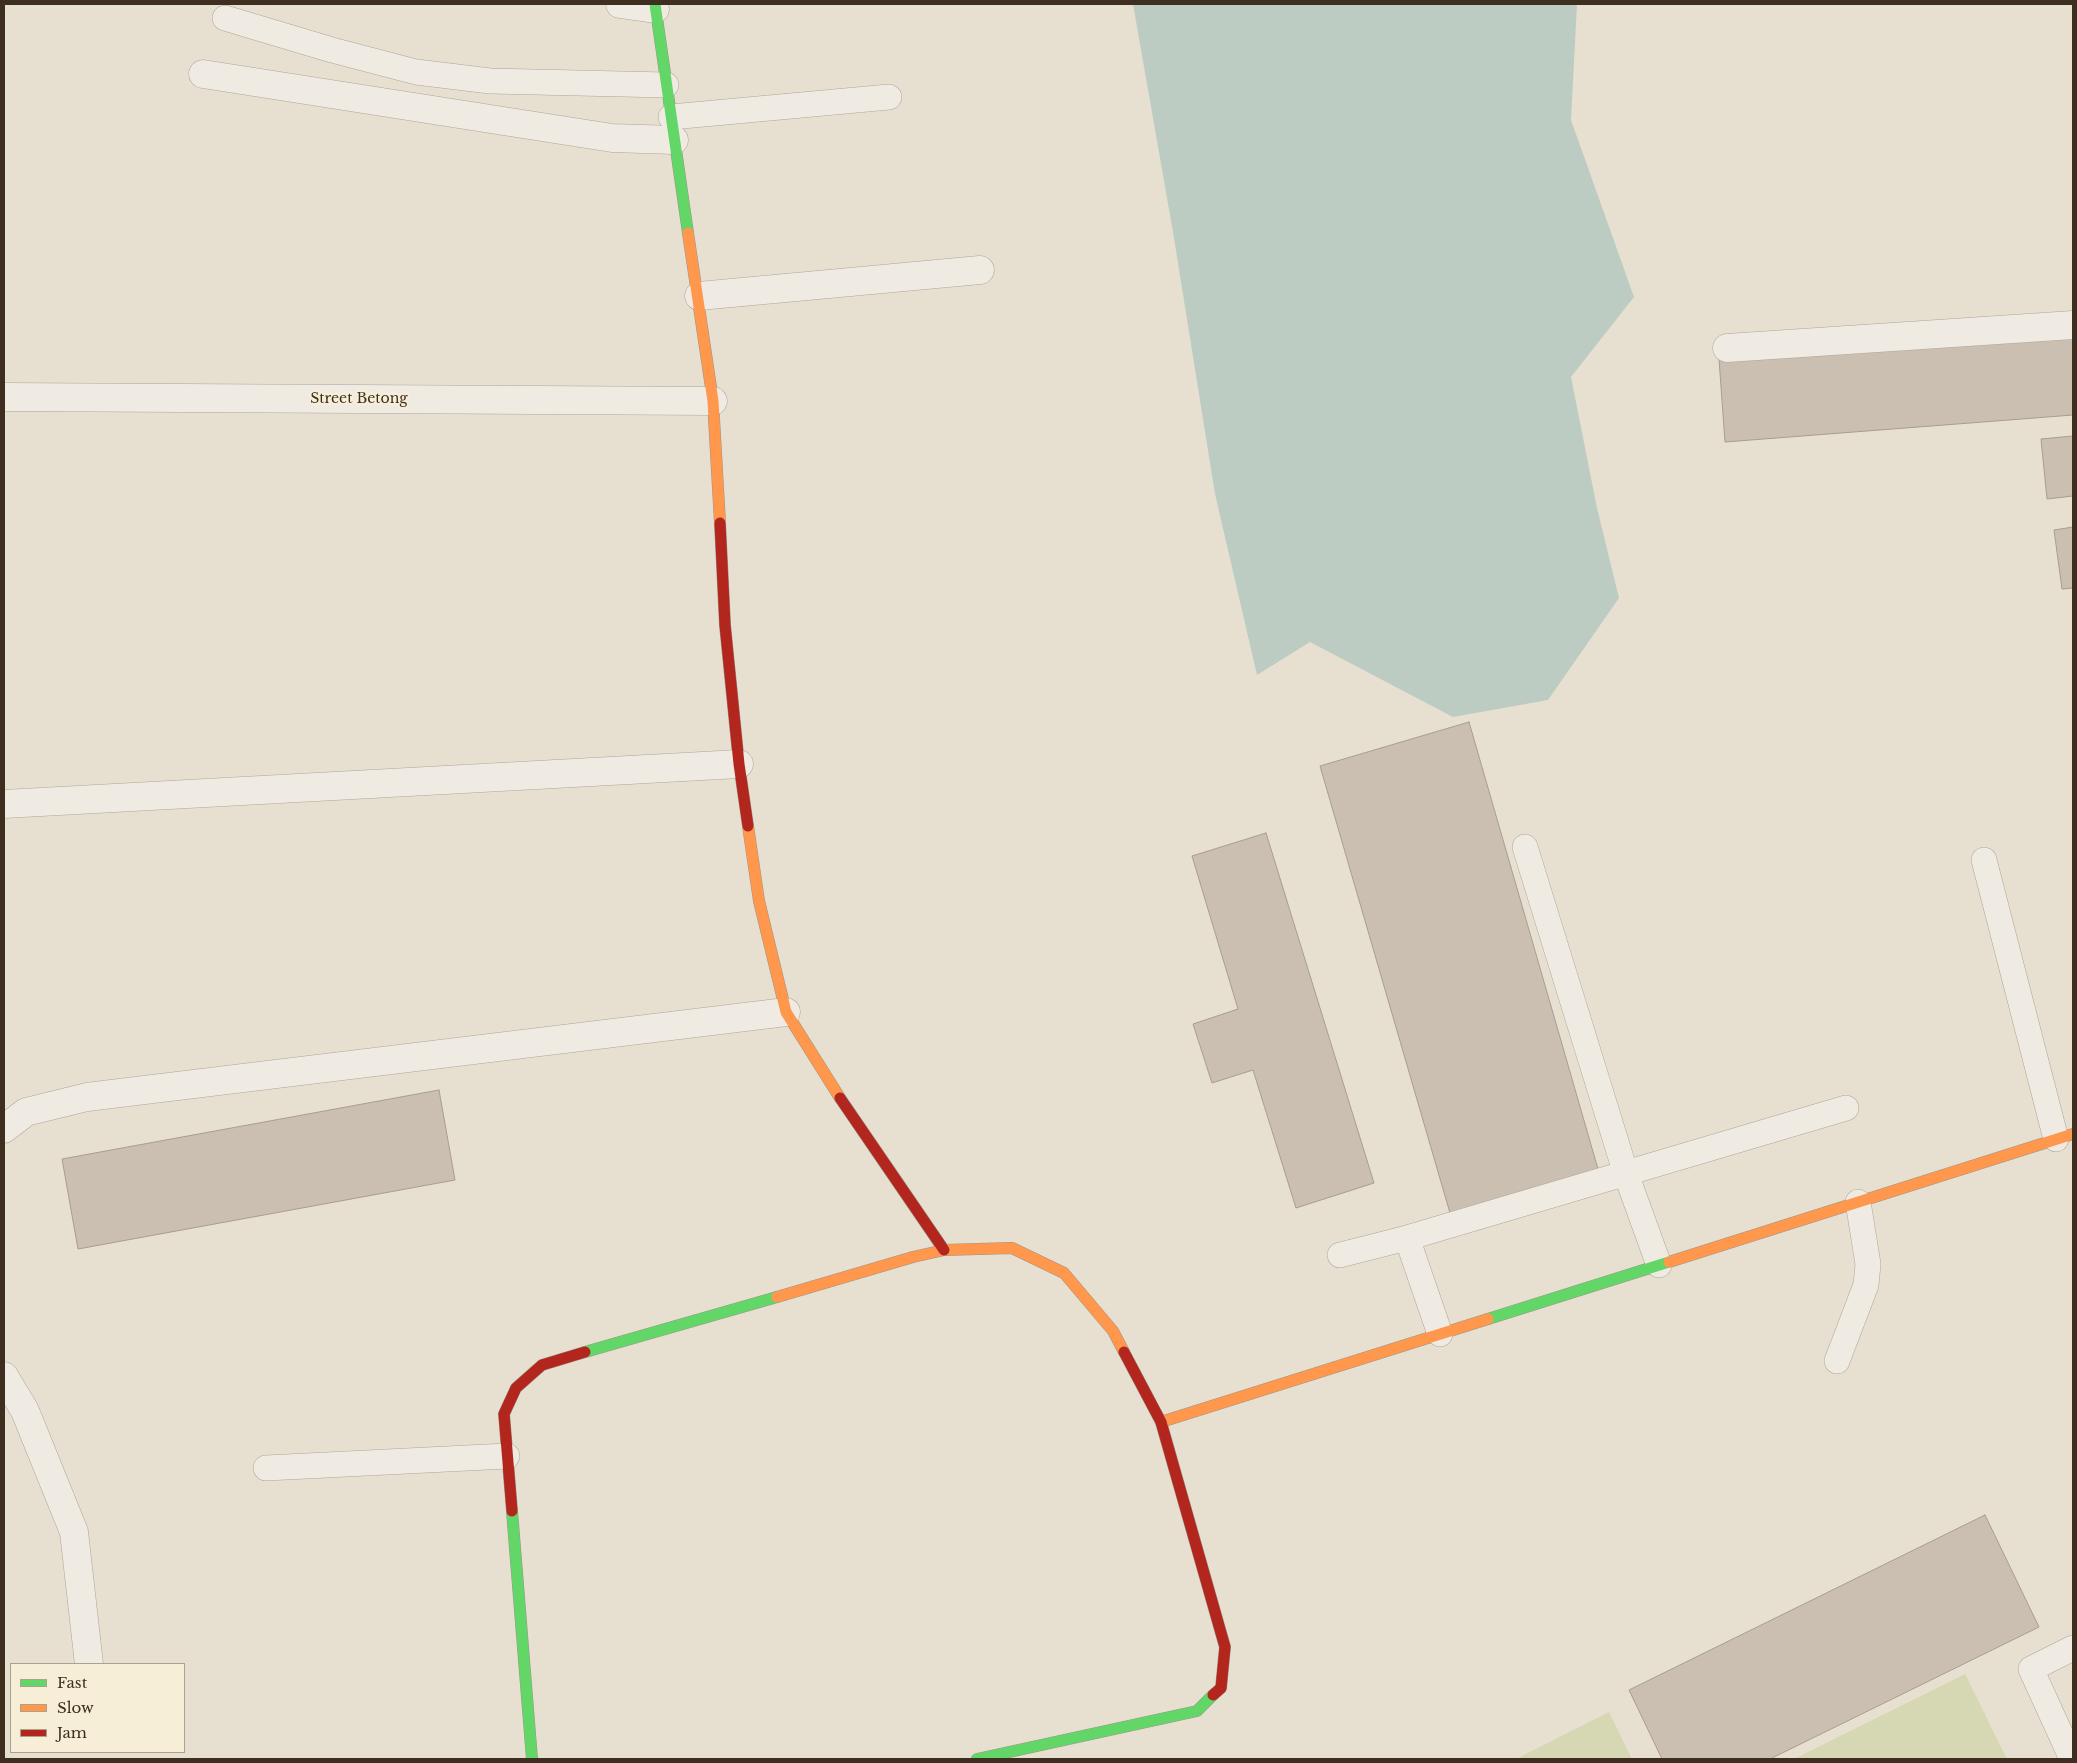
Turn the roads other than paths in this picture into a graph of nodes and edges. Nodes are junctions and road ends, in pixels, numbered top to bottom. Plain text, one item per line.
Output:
1 (620, 4) edge
2 (655, 6) edge
3 (225, 18) dead end
4 (203, 74) dead end
5 (666, 85) junction
6 (889, 97) dead end
7 (673, 129) junction
8 (980, 270) dead end
9 (699, 296) junction
10 (2073, 326) edge
11 (1726, 348) dead end
12 (4, 397) edge
13 (713, 401) junction
14 (739, 764) junction
15 (4, 804) edge
16 (1526, 847) dead end
17 (1984, 860) dead end
18 (786, 1012) junction
19 (1846, 1108) dead end
20 (4, 1129) edge
21 (2065, 1137) edge
22 (1626, 1174) junction
23 (1858, 1202) junction
24 (1406, 1238) junction
25 (944, 1250) junction
26 (1340, 1255) dead end
27 (1659, 1265) junction
28 (1440, 1334) junction
29 (1838, 1361) dead end
30 (4, 1376) edge
31 (1162, 1422) junction
32 (507, 1456) junction
33 (266, 1468) dead end
34 (2073, 1648) edge
35 (89, 1663) edge
36 (532, 1759) edge
37 (977, 1759) edge
38 (2072, 1759) edge

1 - 2 street
2 - 5 street
3 - 5 lane
4 - 7 street
5 - 7 street
6 - 7 lane
7 - 9 street
8 - 9 street
9 - 13 street
10 - 11 street
12 - 13 street, Street Betong
13 - 14 street
14 - 15 street
14 - 18 street
16 - 22 lane
17 - 21 lane
18 - 20 street
18 - 25 street
19 - 22 lane
21 - 23 street
22 - 24 lane
22 - 27 lane
23 - 27 street
23 - 29 lane
24 - 26 lane
24 - 28 lane
25 - 31 street
25 - 32 street
27 - 28 street
28 - 31 street
30 - 35 street
31 - 37 street
32 - 33 lane
32 - 36 street
34 - 38 lane

